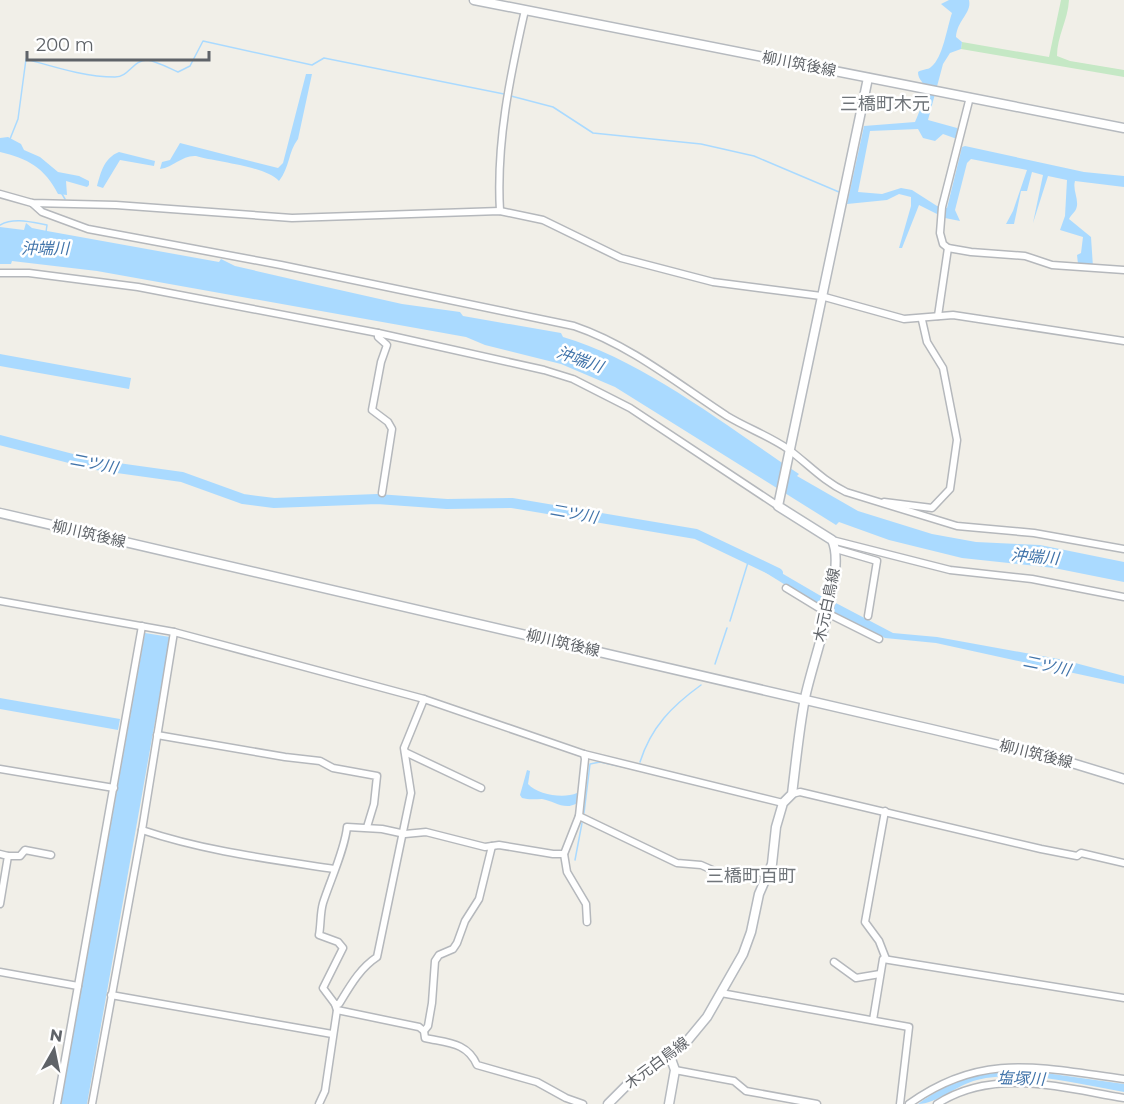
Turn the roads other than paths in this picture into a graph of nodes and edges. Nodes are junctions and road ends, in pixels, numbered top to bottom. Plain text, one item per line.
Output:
1 (474, 0) edge
2 (525, 10) junction
3 (868, 78) junction
4 (970, 97) junction
5 (1124, 128) edge
6 (0, 194) edge
7 (32, 203) junction
8 (500, 211) junction
9 (948, 248) junction
10 (1124, 270) edge
11 (0, 273) edge
12 (821, 296) junction
13 (935, 317) junction
14 (923, 320) junction
15 (378, 333) junction
16 (1124, 341) edge
17 (788, 453) junction
18 (382, 493) dead end
19 (868, 500) junction
20 (778, 503) junction
21 (0, 513) edge
22 (832, 540) junction
23 (836, 549) junction
24 (1124, 549) edge
25 (786, 588) dead end
26 (1124, 597) edge
27 (0, 601) edge
28 (827, 613) junction
29 (868, 616) dead end
30 (142, 626) junction
31 (174, 632) junction
32 (879, 639) dead end
33 (424, 699) junction
34 (805, 699) junction
35 (157, 735) junction
36 (405, 752) junction
37 (584, 754) junction
38 (0, 769) edge
39 (1124, 779) edge
40 (114, 788) junction
41 (481, 788) dead end
42 (792, 794) junction
43 (783, 803) junction
44 (885, 811) junction
45 (579, 816) junction
46 (367, 827) junction
47 (142, 830) junction
48 (405, 834) junction
49 (492, 846) junction
50 (0, 854) edge
51 (564, 854) junction
52 (51, 855) dead end
53 (8, 856) junction
54 (1124, 863) edge
55 (334, 869) junction
56 (767, 874) junction
57 (0, 904) edge
58 (587, 922) dead end
59 (886, 959) junction
60 (834, 962) dead end
61 (0, 972) edge
62 (880, 974) junction
63 (78, 986) junction
64 (721, 993) junction
65 (111, 995) junction
66 (1124, 998) edge
67 (336, 1007) junction
68 (873, 1020) junction
69 (424, 1031) junction
70 (332, 1034) junction
71 (670, 1056) junction
72 (675, 1070) junction
73 (1124, 1079) edge
74 (1121, 1100) edge
75 (57, 1104) edge
76 (92, 1104) edge
77 (319, 1104) edge
78 (584, 1104) edge
79 (608, 1104) edge
80 (669, 1104) edge
81 (817, 1104) edge
82 (900, 1104) edge
83 (909, 1104) edge
84 (938, 1104) edge

1 - 2 main road, 柳川筑後線
2 - 3 main road, 柳川筑後線
2 - 8 street
3 - 4 main road, 柳川筑後線
3 - 12 main road
4 - 5 main road, 柳川筑後線
4 - 9 street
6 - 7 street
7 - 8 street
7 - 17 street
8 - 12 street
9 - 10 street
9 - 13 street
11 - 15 street
12 - 14 street
12 - 17 main road
13 - 14 street
13 - 16 street
14 - 19 street
15 - 18 street
15 - 20 street
17 - 19 street
17 - 20 main road
19 - 24 street
20 - 22 main road
21 - 34 main road, 柳川筑後線
22 - 23 main road, 木元白鳥線
22 - 26 street
23 - 28 main road, 木元白鳥線
23 - 29 street
25 - 28 street
27 - 30 street
28 - 32 street
28 - 34 main road, 木元白鳥線
30 - 31 street
30 - 40 street
31 - 33 street
31 - 35 street
33 - 36 street
33 - 37 street
34 - 39 main road, 柳川筑後線
34 - 42 main road, 木元白鳥線
35 - 46 street
35 - 47 street
36 - 41 street
36 - 48 street
37 - 43 street
37 - 45 street
38 - 40 street
40 - 63 street
42 - 43 main road
42 - 44 street
43 - 56 main road, 木元白鳥線
44 - 54 street
44 - 59 street
45 - 51 street
45 - 56 street
46 - 48 street
46 - 55 street
47 - 55 street
47 - 65 street
48 - 49 street
48 - 67 street
49 - 51 street
49 - 69 street
50 - 53 street
51 - 58 street
52 - 53 street
53 - 57 street
55 - 67 street
56 - 64 main road, 木元白鳥線
59 - 62 street
59 - 66 street
60 - 62 street
61 - 63 street
62 - 68 street
63 - 75 street
64 - 68 street
64 - 71 main road, 木元白鳥線
65 - 70 street
65 - 76 street
67 - 69 street
67 - 70 street
68 - 82 street
69 - 78 street
70 - 77 street
71 - 72 main road
71 - 79 main road, 木元白鳥線
72 - 80 main road
72 - 81 street
73 - 83 street
74 - 84 street

